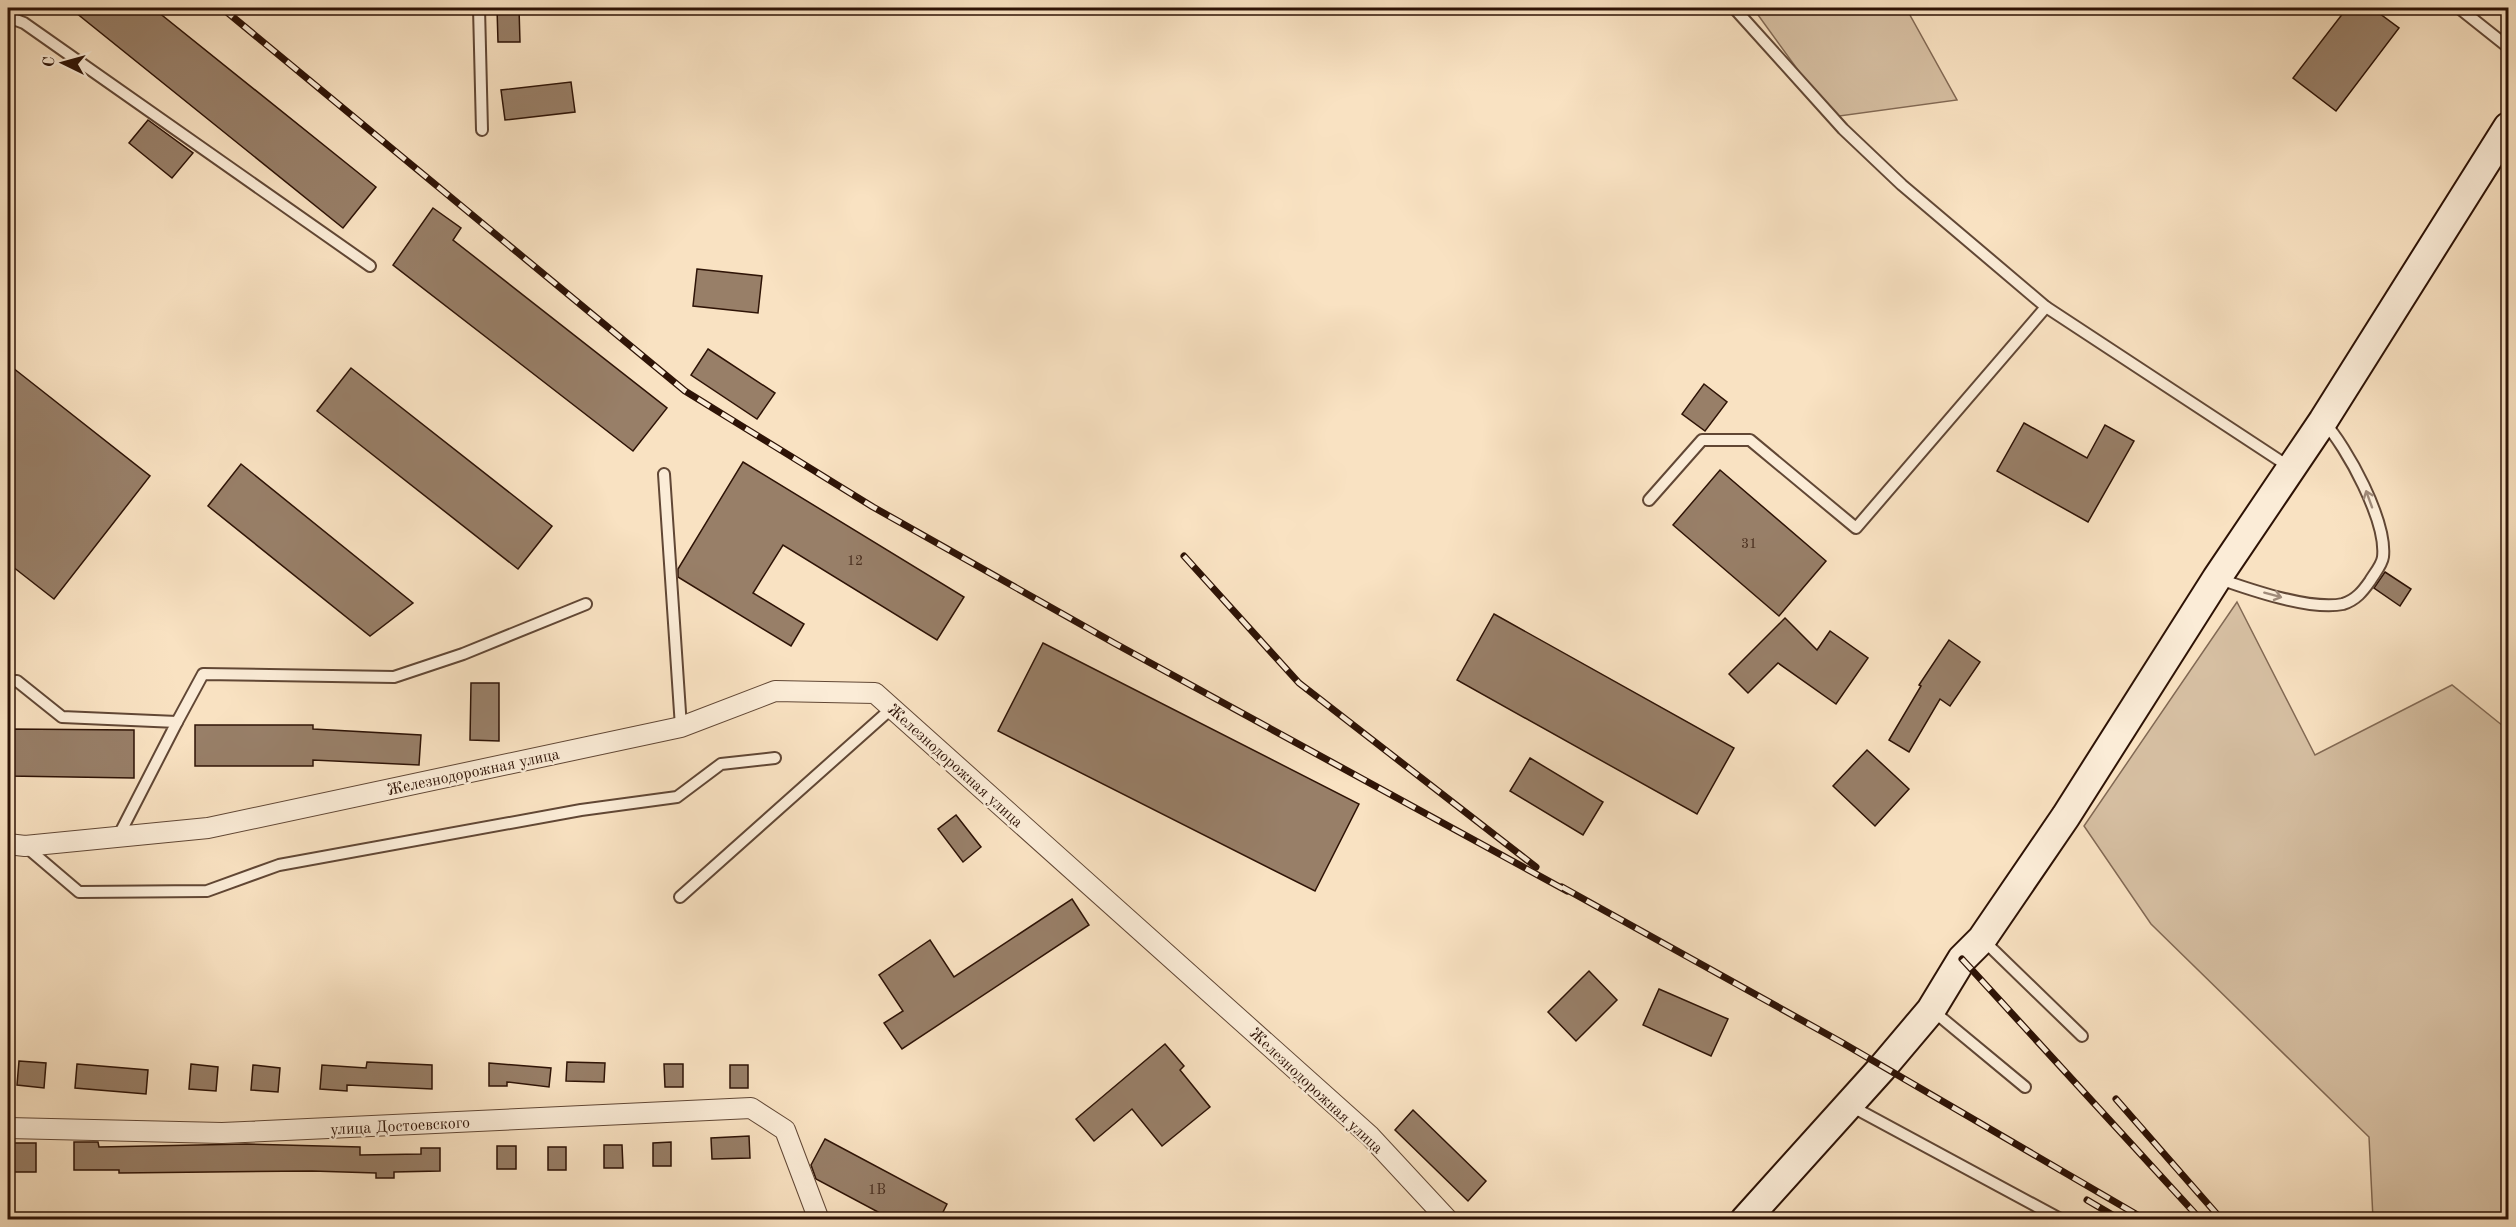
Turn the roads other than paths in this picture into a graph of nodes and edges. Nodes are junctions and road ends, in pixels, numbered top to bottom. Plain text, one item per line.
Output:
1 (479, 8) edge
2 (1734, 8) edge
3 (2459, 8) edge
4 (8, 17) edge
5 (2508, 47) edge
6 (2508, 127) edge
7 (482, 130) dead end
8 (370, 266) dead end
9 (2046, 307) junction
10 (2324, 421) junction
11 (2292, 468) junction
12 (664, 474) dead end
13 (1649, 500) dead end
14 (2217, 578) junction
15 (586, 604) dead end
16 (8, 682) edge
17 (892, 708) junction
18 (177, 722) junction
19 (681, 727) junction
20 (775, 758) dead end
21 (119, 835) junction
22 (16, 845) edge
23 (680, 897) dead end
24 (1982, 939) junction
25 (1931, 1010) junction
26 (2082, 1036) dead end
27 (2025, 1087) dead end
28 (1849, 1105) junction
29 (8, 1128) edge
30 (819, 1220) edge
31 (1448, 1220) edge
32 (1745, 1220) edge
33 (2062, 1220) edge

1 - 7 lane
2 - 9 lane
3 - 5 lane
4 - 8 lane
6 - 10 main road
9 - 11 lane
9 - 13 lane
10 - 11 main road
14 -> 10 lane
11 - 14 main road
12 - 19 lane
14 - 24 main road
15 - 18 lane
16 - 18 lane
17 - 19 street, Железнодорожная улица
17 - 23 lane
17 - 31 street, Железнодорожная улица
18 - 21 lane
19 - 21 street, Железнодорожная улица
20 - 22 lane
21 - 22 street, Железнодорожная улица
24 - 25 main road
24 - 26 lane
25 - 27 lane
25 - 28 main road
28 - 32 main road
28 - 33 lane
29 - 30 street, улица Достоевского

